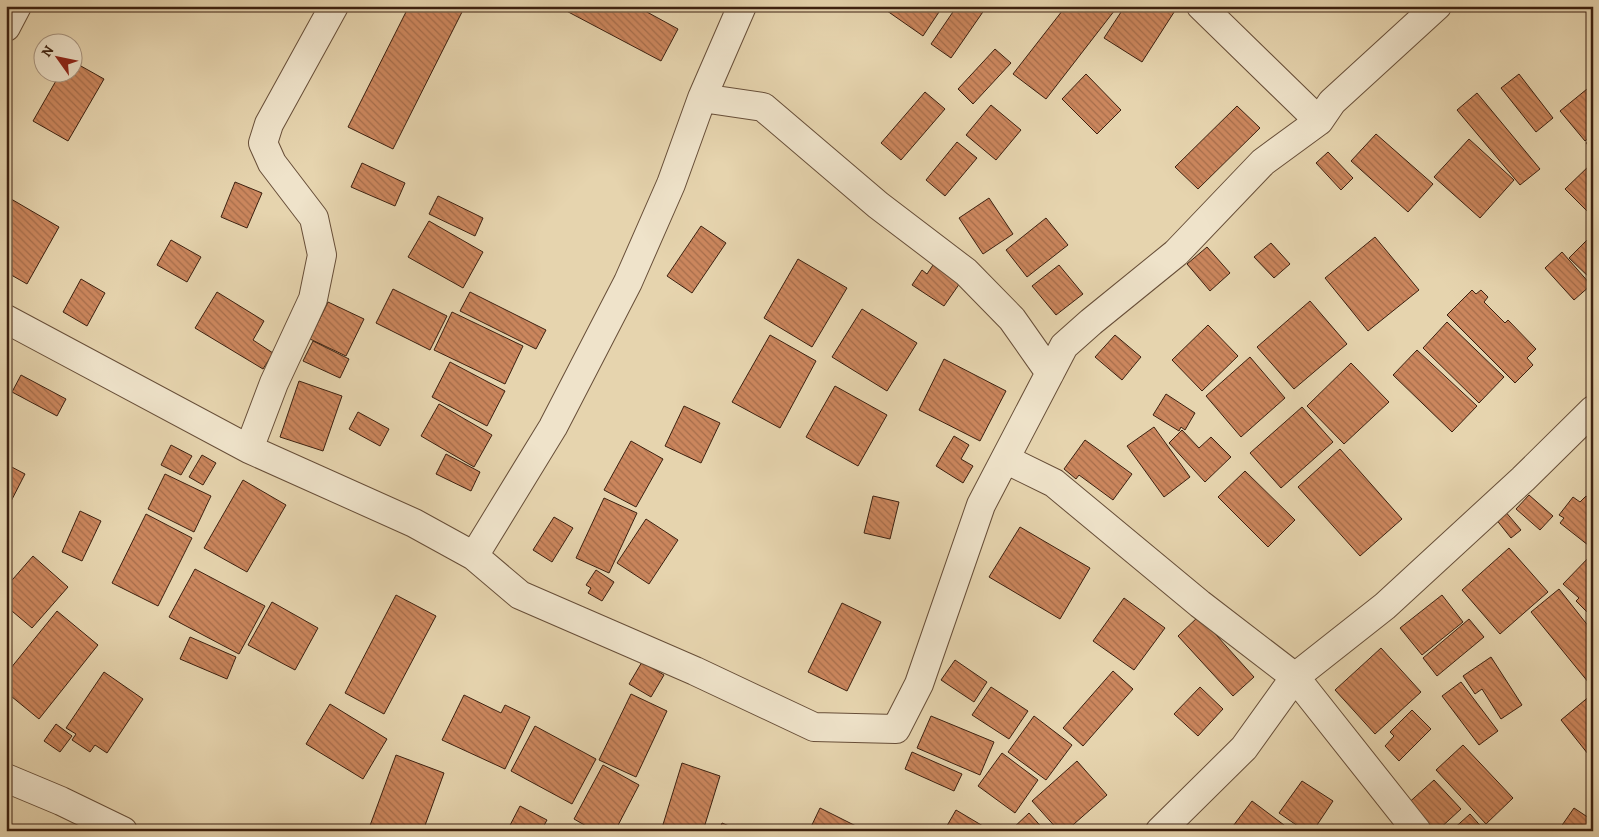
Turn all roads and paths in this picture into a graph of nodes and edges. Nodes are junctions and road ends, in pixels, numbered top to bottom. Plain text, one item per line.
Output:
1 (17, 6) edge
2 (334, 6) edge
3 (742, 6) edge
4 (1201, 6) edge
5 (1437, 6) edge
6 (6, 27) edge
7 (702, 98) junction
8 (1319, 121) junction
9 (6, 320) edge
10 (1050, 374) junction
11 (1593, 410) edge
12 (249, 449) junction
13 (1005, 459) junction
14 (474, 556) junction
15 (1295, 676) junction
16 (6, 778) edge
17 (124, 831) edge
18 (1160, 831) edge
19 (1416, 831) edge

1 - 6 street
2 - 12 street
3 - 7 street
4 - 8 street
5 - 8 street
7 - 10 street
7 - 14 street
8 - 10 street
9 - 12 street
10 - 13 street
11 - 15 street
12 - 14 street
13 - 14 street
13 - 15 street
15 - 18 street
15 - 19 street
16 - 17 street

